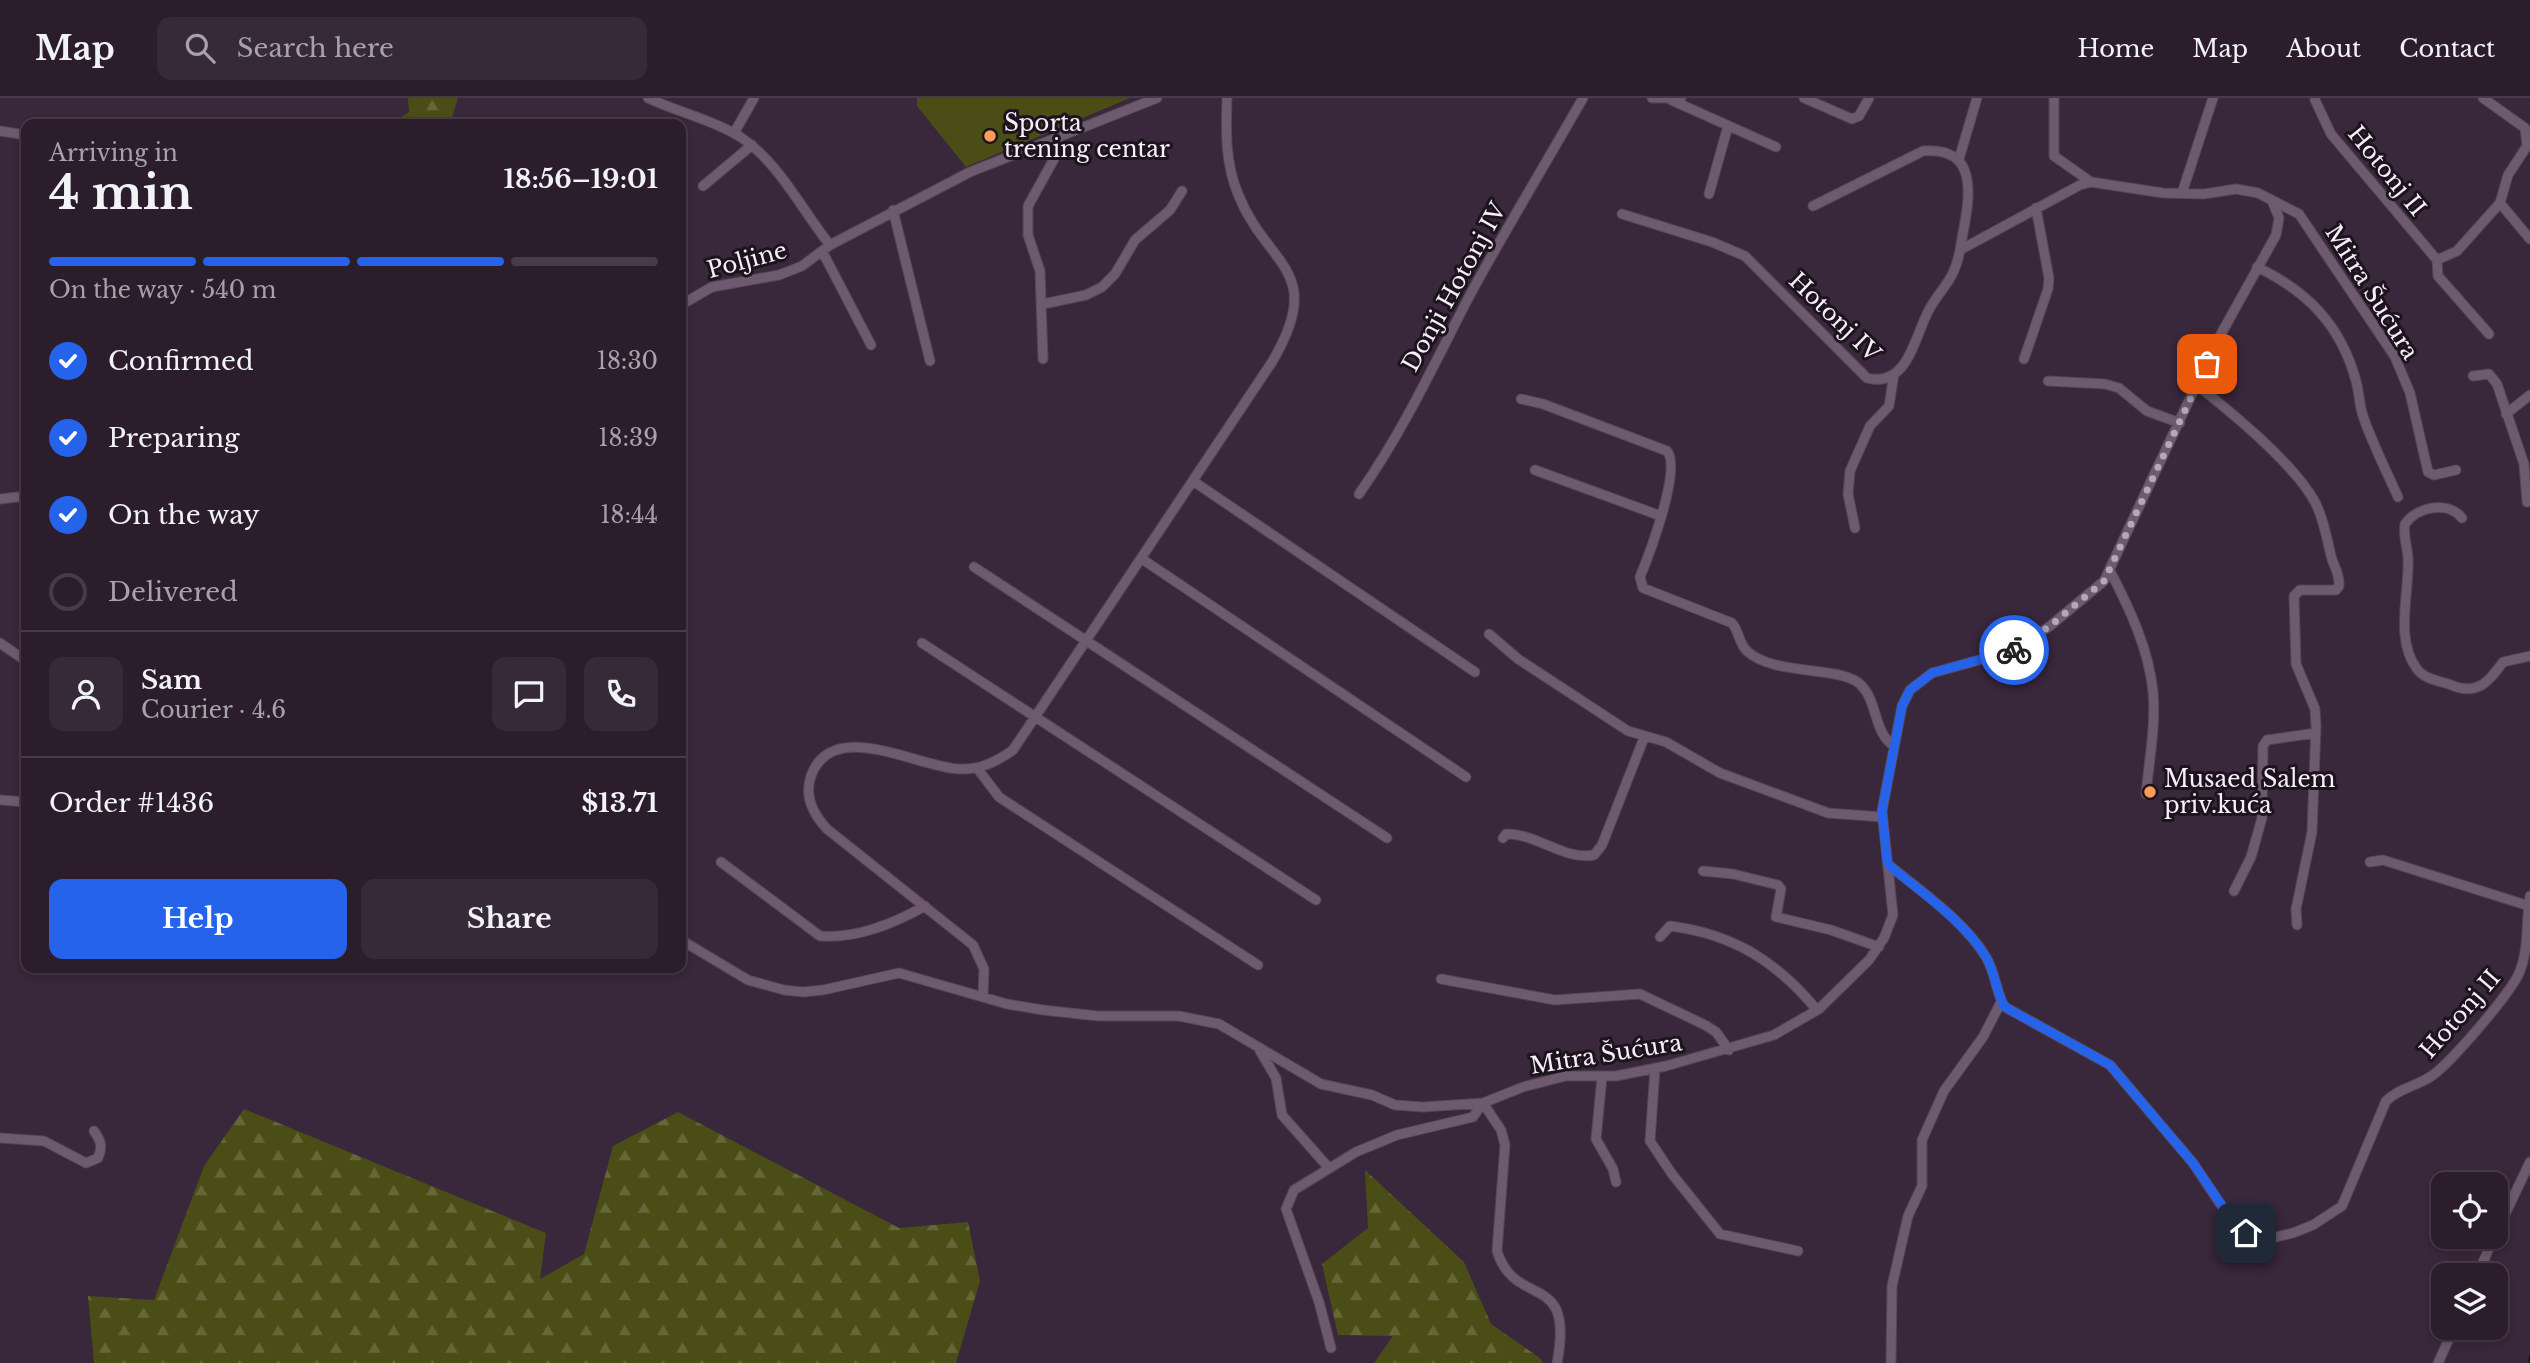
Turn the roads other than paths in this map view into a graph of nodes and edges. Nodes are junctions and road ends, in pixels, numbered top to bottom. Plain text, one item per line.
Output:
1 (648, 98) edge
2 (754, 98) edge
3 (1157, 98) edge
4 (1227, 98) edge
5 (1583, 98) edge
6 (1652, 98) edge
7 (1804, 98) edge
8 (1869, 98) edge
9 (1977, 98) edge
10 (2054, 98) edge
11 (2213, 98) edge
12 (2483, 98) edge
13 (1676, 99) edge
14 (2315, 100) dead end
15 (1728, 126) junction
16 (0, 131) edge
17 (734, 133) junction
18 (21, 134) edge
19 (1058, 139) junction
20 (752, 145) junction
21 (1776, 147) dead end
22 (1959, 159) junction
23 (2091, 182) junction
24 (703, 186) dead end
25 (1182, 191) dead end
26 (2182, 193) junction
27 (1709, 194) dead end
28 (2500, 203) junction
29 (2273, 204) junction
30 (1813, 206) dead end
31 (2036, 208) junction
32 (893, 211) junction
33 (1622, 214) dead end
34 (2530, 239) edge
35 (826, 248) junction
36 (1960, 250) junction
37 (2437, 260) junction
38 (2257, 267) junction
39 (686, 301) edge
40 (1043, 304) junction
41 (2489, 334) dead end
42 (871, 345) dead end
43 (1043, 359) dead end
44 (2024, 359) dead end
45 (930, 361) dead end
46 (1895, 374) junction
47 (2473, 376) dead end
48 (2048, 381) dead end
49 (2197, 385) junction
50 (2530, 395) edge
51 (1521, 399) dead end
52 (2506, 414) junction
53 (2180, 423) junction
54 (1535, 470) dead end
55 (2456, 470) dead end
56 (1193, 481) junction
57 (1359, 494) dead end
58 (21, 497) edge
59 (2398, 497) dead end
60 (0, 499) edge
61 (2527, 502) dead end
62 (1661, 516) junction
63 (2462, 518) dead end
64 (1855, 528) dead end
65 (1142, 559) junction
66 (974, 567) dead end
67 (2110, 572) junction
68 (1489, 634) dead end
69 (0, 643) edge
70 (922, 643) dead end
71 (1086, 643) junction
72 (2530, 656) edge
73 (21, 658) edge
74 (1475, 672) dead end
75 (1036, 718) junction
76 (2316, 733) junction
77 (1644, 738) junction
78 (1894, 746) junction
79 (977, 768) junction
80 (1466, 777) dead end
81 (2146, 794) dead end
82 (0, 800) edge
83 (21, 802) edge
84 (1882, 817) junction
85 (1387, 838) dead end
86 (1503, 838) dead end
87 (721, 862) dead end
88 (2370, 862) dead end
89 (1890, 866) junction
90 (1703, 870) dead end
91 (2234, 891) dead end
92 (1316, 900) dead end
93 (2529, 901) edge
94 (925, 906) junction
95 (2297, 925) dead end
96 (1660, 937) dead end
97 (686, 943) edge
98 (1879, 947) junction
99 (1258, 965) dead end
100 (1441, 979) dead end
101 (983, 997) junction
102 (2001, 1002) junction
103 (1817, 1010) junction
104 (1729, 1050) junction
105 (1260, 1051) junction
106 (1655, 1069) junction
107 (1602, 1077) junction
108 (1483, 1103) junction
109 (94, 1131) dead end
110 (0, 1138) edge
111 (2530, 1162) edge
112 (1328, 1167) junction
113 (1616, 1182) dead end
114 (2508, 1208) edge
115 (1798, 1251) dead end
116 (2449, 1340) edge
117 (1331, 1348) dead end
118 (1558, 1363) edge
119 (1891, 1363) edge
120 (2438, 1363) edge

1 - 17 street
2 - 17 street
3 - 19 street, Poljine
4 - 56 street
5 - 57 street, Donji Hotonj IV
6 - 13 street
7 - 8 street
9 - 22 street
10 - 23 street
11 - 26 street
12 - 28 street
13 - 15 street
14 - 37 street, Hotonj II
15 - 21 street
15 - 27 street
16 - 18 street
17 - 20 street
19 - 32 street, Poljine
19 - 40 street
20 - 24 street
20 - 35 street
22 - 30 street
22 - 36 street, Hotonj IV
23 - 26 street
23 - 31 street
25 - 40 street
26 - 29 street, Mitra Šućura
28 - 34 street
28 - 37 street
29 - 38 street, Mitra Šućura
29 - 55 street, Mitra Šućura
31 - 36 street
31 - 44 street
32 - 35 street, Poljine
32 - 45 street
33 - 46 street, Hotonj IV
35 - 39 street, Poljine
35 - 42 street
36 - 46 street, Hotonj IV
37 - 41 street, Hotonj II
38 - 49 street, Mitra Šućura
38 - 59 street
40 - 43 street
46 - 64 street
47 - 52 street
48 - 53 street
49 - 53 street, Mitra Šućura
49 - 76 street
50 - 52 street
51 - 62 street
52 - 61 street
53 - 67 street, Mitra Šućura
54 - 62 street
56 - 65 street
56 - 74 street
58 - 60 street
62 - 78 street
63 - 72 street
65 - 71 street
65 - 80 street
66 - 71 street
67 - 78 street, Mitra Šućura
67 - 81 street
68 - 77 street
69 - 73 street
70 - 75 street
71 - 75 street
71 - 85 street
75 - 79 street
75 - 92 street
76 - 91 street
76 - 95 street
77 - 84 street
77 - 86 street
78 - 84 street, Mitra Šućura
79 - 94 street
79 - 99 street
82 - 83 street
84 - 89 street, Mitra Šućura
87 - 94 street
88 - 93 street
89 - 98 street, Mitra Šućura
89 - 102 street
90 - 98 street
93 - 102 street, Hotonj II
94 - 101 street
96 - 103 street
97 - 101 street
98 - 103 street, Mitra Šućura
100 - 104 street
101 - 105 street
102 - 119 street
103 - 104 street, Mitra Šućura
104 - 106 street, Mitra Šućura
105 - 108 street
105 - 112 street
106 - 107 street, Mitra Šućura
106 - 115 street
107 - 108 street, Mitra Šućura
107 - 113 street
108 - 112 street, Mitra Šućura
108 - 118 street
109 - 110 street
111 - 114 street
112 - 117 street, Mitra Šućura
116 - 120 street

